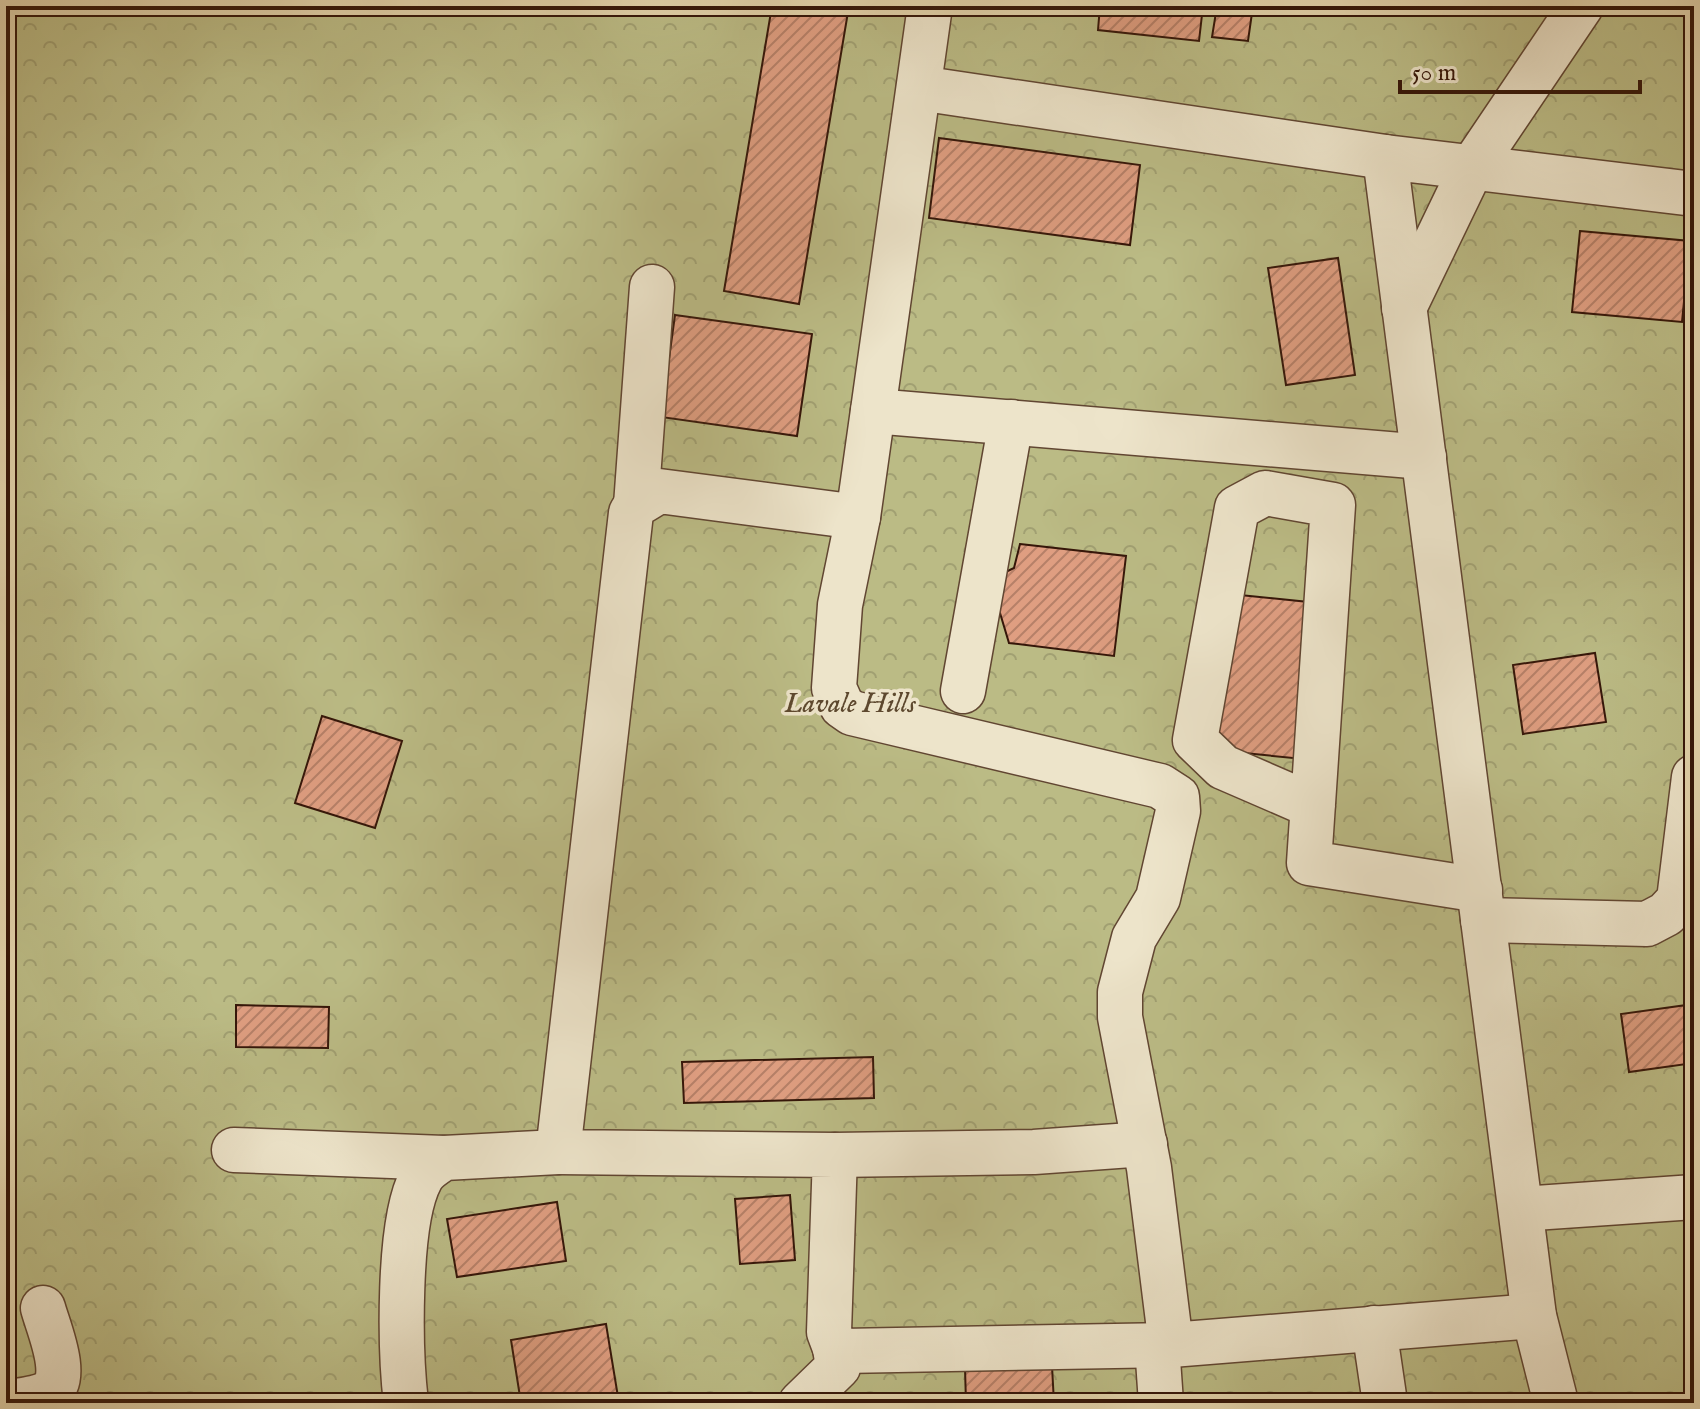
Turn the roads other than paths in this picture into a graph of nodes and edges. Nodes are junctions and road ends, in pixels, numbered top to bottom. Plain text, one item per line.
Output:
1 (930, 6) edge
2 (1581, 6) edge
3 (919, 88) junction
4 (1385, 157) junction
5 (1471, 169) junction
6 (1694, 194) edge
7 (652, 287) dead end
8 (1404, 308) junction
9 (873, 411) junction
10 (1011, 422) junction
11 (1424, 457) junction
12 (636, 505) junction
13 (858, 517) junction
14 (963, 691) dead end
15 (1694, 777) edge
16 (1313, 806) junction
17 (1482, 905) junction
18 (1145, 1144) junction
19 (234, 1150) dead end
20 (558, 1152) junction
21 (835, 1155) junction
22 (444, 1158) junction
23 (1694, 1197) edge
24 (1521, 1209) junction
25 (43, 1308) dead end
26 (1534, 1316) junction
27 (1374, 1328) junction
28 (1164, 1345) junction
29 (835, 1348) junction
30 (6, 1403) edge
31 (406, 1403) edge
32 (801, 1403) edge
33 (1161, 1403) edge
34 (1385, 1403) edge
35 (1556, 1403) edge

1 - 3 lane
2 - 5 lane
3 - 4 lane
3 - 9 lane
4 - 5 lane
4 - 8 lane
5 - 6 lane
5 - 8 lane
7 - 12 lane
8 - 11 lane
9 - 10 lane
9 - 13 lane
10 - 11 lane
10 - 14 lane
11 - 17 lane
12 - 13 lane
12 - 20 lane
13 - 18 lane
15 - 17 lane
16 - 16 lane
16 - 17 lane
17 - 24 lane
18 - 21 lane
18 - 28 lane
19 - 22 lane
20 - 21 lane
20 - 22 lane
21 - 29 lane
22 - 31 lane
23 - 24 lane
24 - 26 lane
25 - 30 lane
26 - 27 lane
26 - 35 lane
27 - 28 lane
27 - 34 lane
28 - 29 lane
28 - 33 lane
29 - 32 lane

